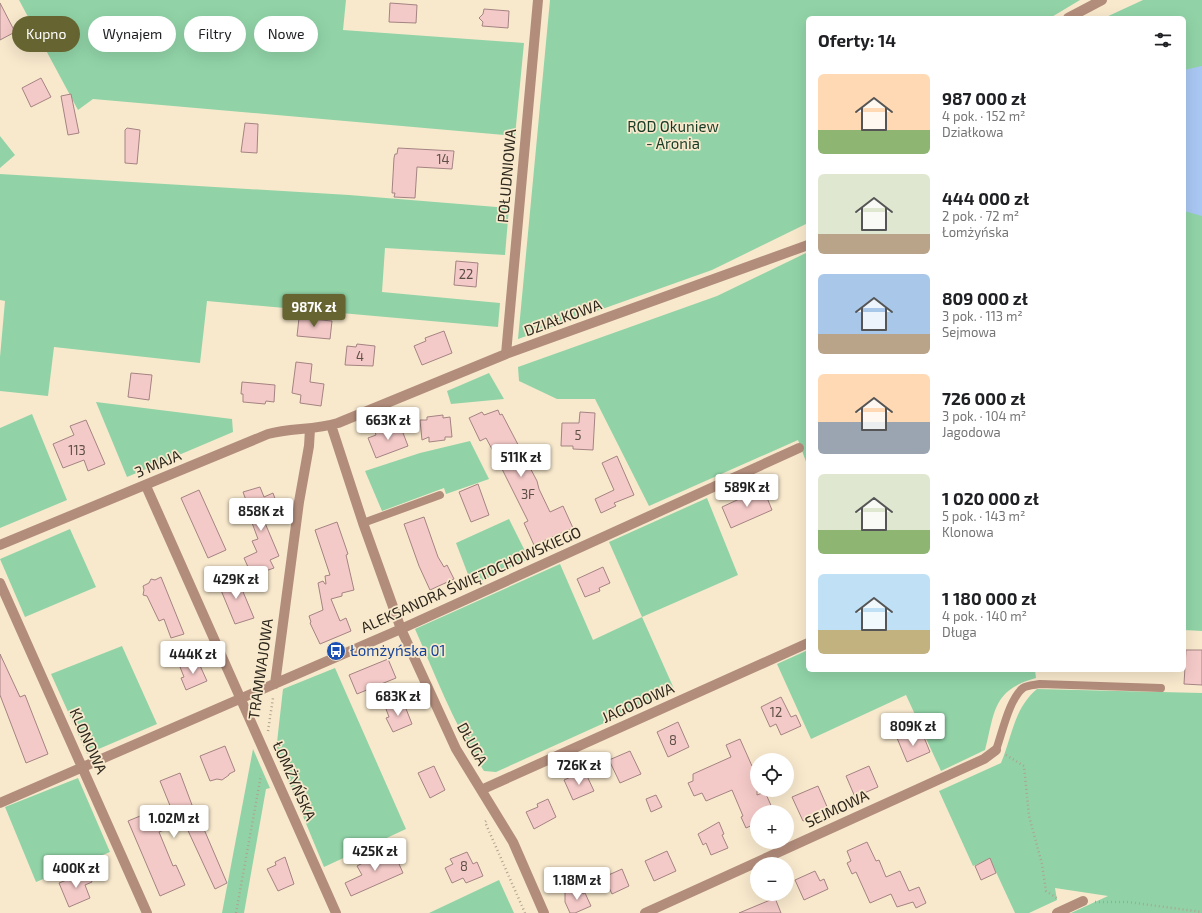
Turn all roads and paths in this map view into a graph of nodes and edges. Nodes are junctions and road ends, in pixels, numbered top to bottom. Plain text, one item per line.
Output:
1 (538, 0) edge
2 (1102, 0) edge
3 (1072, 16) edge
4 (806, 246) edge
5 (506, 354) junction
6 (331, 425) junction
7 (310, 429) junction
8 (798, 448) dead end
9 (146, 486) junction
10 (440, 495) dead end
11 (364, 523) junction
12 (0, 545) edge
13 (0, 583) edge
14 (401, 629) junction
15 (806, 644) edge
16 (275, 684) junction
17 (1161, 688) dead end
18 (241, 699) junction
19 (996, 750) junction
20 (265, 753) junction
21 (83, 766) junction
22 (481, 790) junction
23 (0, 803) edge
24 (488, 820) dead end
25 (1062, 900) dead end
26 (1083, 901) joint
27 (1202, 912) edge
28 (147, 913) edge
29 (236, 913) edge
30 (336, 913) edge
31 (525, 913) edge
32 (544, 913) edge
33 (645, 913) edge
34 (1057, 913) edge

1 - 5 street, POŁUDNIOWA
2 - 3 street
4 - 5 street, DZIAŁKOWA
5 - 6 street, DZIAŁKOWA
6 - 7 street, 3 MAJA
6 - 11 street, DŁUGA
7 - 9 street, 3 MAJA
7 - 16 street, TRAMWAJOWA
8 - 14 street, ALEKSANDRA ŚWIĘTOCHOWSKIEGO
9 - 12 street, 3 MAJA
9 - 18 street, ŁOMŻYŃSKA
10 - 11 lane
11 - 14 street, DŁUGA
13 - 21 street, KLONOWA
14 - 16 street, ALEKSANDRA ŚWIĘTOCHOWSKIEGO
14 - 22 street, DŁUGA
15 - 22 street, JAGODOWA
16 - 18 street, ALEKSANDRA ŚWIĘTOCHOWSKIEGO
16 - 20 path, TRAMWAJOWA
17 - 19 lane
18 - 20 street, ŁOMŻYŃSKA
18 - 21 street, ALEKSANDRA ŚWIĘTOCHOWSKIEGO
19 - 25 path
19 - 33 street, SEJMOWA
20 - 29 path, TRAMWAJOWA
20 - 30 street, ŁOMŻYŃSKA
21 - 23 street, ALEKSANDRA ŚWIĘTOCHOWSKIEGO
21 - 28 street, KLONOWA
22 - 32 street, DŁUGA
24 - 31 path
26 - 27 path
26 - 34 street

